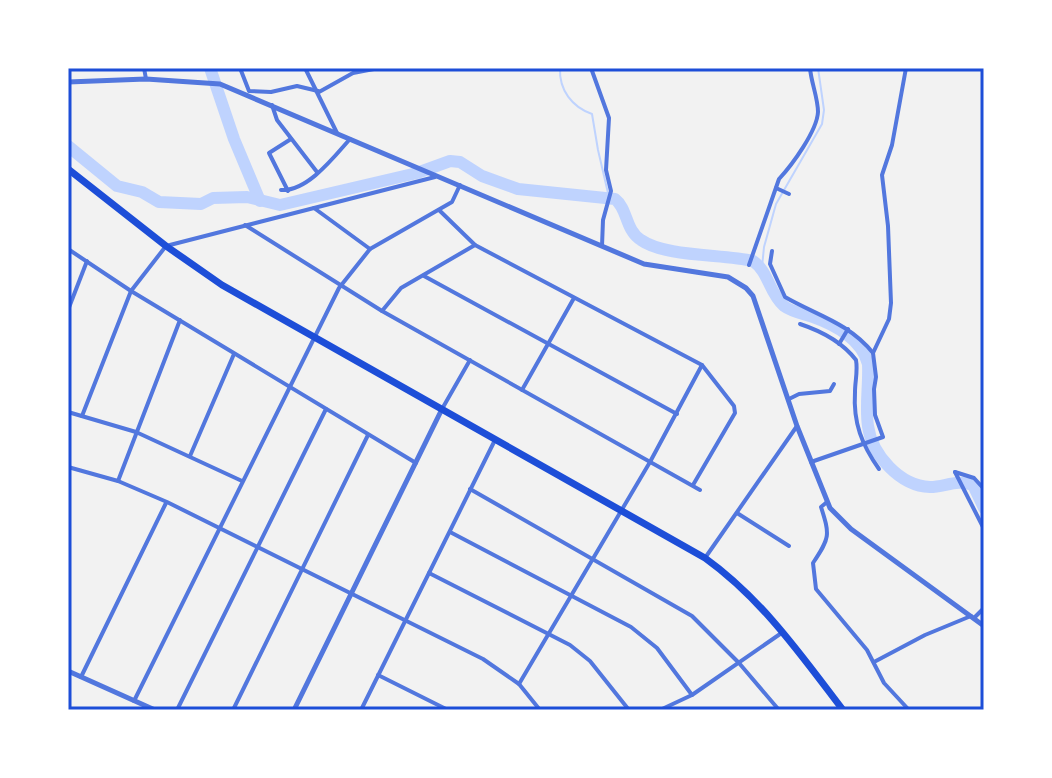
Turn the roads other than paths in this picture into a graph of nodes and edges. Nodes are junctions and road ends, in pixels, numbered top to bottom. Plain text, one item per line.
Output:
1 (144, 68) edge
2 (240, 68) edge
3 (305, 68) edge
4 (379, 68) edge
5 (591, 68) edge
6 (810, 68) edge
7 (906, 68) edge
8 (146, 79) junction
9 (68, 82) edge
10 (318, 92) junction
11 (248, 93) junction
12 (272, 105) junction
13 (337, 133) junction
14 (291, 139) junction
15 (350, 139) junction
16 (68, 169) edge
17 (317, 172) junction
18 (436, 176) junction
19 (460, 185) junction
20 (775, 187) junction
21 (281, 190) dead end
22 (288, 191) junction
23 (789, 194) dead end
24 (314, 208) junction
25 (439, 210) junction
26 (245, 225) junction
27 (475, 245) junction
28 (166, 246) junction
29 (602, 246) junction
30 (68, 249) edge
31 (370, 249) junction
32 (772, 251) dead end
33 (87, 261) junction
34 (749, 265) dead end
35 (424, 276) junction
36 (341, 286) junction
37 (131, 291) junction
38 (574, 298) junction
39 (68, 310) edge
40 (382, 311) junction
41 (180, 320) junction
42 (800, 324) dead end
43 (848, 329) junction
44 (314, 336) junction
45 (548, 344) junction
46 (839, 344) junction
47 (873, 353) junction
48 (234, 354) junction
49 (470, 360) junction
50 (702, 365) junction
51 (834, 384) dead end
52 (290, 386) junction
53 (522, 390) junction
54 (789, 399) junction
55 (326, 409) junction
56 (442, 409) junction
57 (68, 412) edge
58 (677, 414) junction
59 (82, 416) junction
60 (797, 426) junction
61 (136, 432) junction
62 (368, 435) junction
63 (495, 439) junction
64 (864, 445) junction
65 (190, 456) junction
66 (650, 462) junction
67 (811, 462) junction
68 (416, 463) junction
69 (68, 467) edge
70 (879, 469) dead end
71 (118, 481) junction
72 (242, 481) junction
73 (693, 486) junction
74 (470, 489) junction
75 (984, 489) edge
76 (700, 490) dead end
77 (167, 502) junction
78 (827, 502) junction
79 (621, 509) junction
80 (736, 512) junction
81 (220, 528) junction
82 (984, 529) edge
83 (450, 532) junction
84 (789, 546) dead end
85 (258, 547) junction
86 (592, 557) junction
87 (705, 558) junction
88 (302, 569) junction
89 (429, 573) junction
90 (351, 593) junction
91 (570, 595) junction
92 (984, 608) edge
93 (972, 617) junction
94 (405, 621) junction
95 (984, 626) edge
96 (549, 632) junction
97 (783, 632) junction
98 (874, 662) junction
99 (739, 663) junction
100 (68, 671) edge
101 (378, 675) junction
102 (81, 677) junction
103 (519, 684) junction
104 (692, 695) junction
105 (136, 705) edge
106 (777, 708) edge
107 (155, 710) edge
108 (177, 710) edge
109 (233, 710) edge
110 (294, 710) edge
111 (361, 710) edge
112 (448, 710) edge
113 (540, 710) edge
114 (629, 710) edge
115 (660, 710) edge
116 (771, 710) edge
117 (843, 710) edge
118 (909, 710) edge

1 - 8 street
2 - 11 street
3 - 10 street
4 - 10 street
5 - 29 street
6 - 20 street
7 - 47 street
8 - 9 street
8 - 11 street
10 - 11 street
10 - 13 street
11 - 12 street
12 - 13 street
12 - 14 street
13 - 15 street
14 - 17 street
14 - 22 street
15 - 17 street
15 - 18 street
16 - 28 main road
17 - 22 street
18 - 19 street
18 - 24 street
19 - 25 street
19 - 29 street
20 - 23 street
20 - 34 street
21 - 22 street
24 - 26 street
24 - 31 street
25 - 27 street
25 - 31 street
26 - 28 street
26 - 36 street
27 - 35 street
27 - 38 street
28 - 37 street
28 - 44 main road
29 - 54 street
30 - 33 street
31 - 36 street
32 - 43 street
33 - 37 street
33 - 39 street
35 - 40 street
35 - 45 street
36 - 40 street
36 - 44 street
37 - 41 street
37 - 59 street
38 - 45 street
38 - 50 street
40 - 49 street
41 - 48 street
41 - 61 street
42 - 46 street
43 - 46 street
43 - 47 street
44 - 52 street
44 - 56 main road
45 - 53 street
45 - 58 street
46 - 64 street
47 - 64 street
48 - 52 street
48 - 65 street
49 - 53 street
49 - 56 street
50 - 58 street
50 - 73 street
51 - 54 street
52 - 55 street
52 - 72 street
53 - 66 street
54 - 60 street
55 - 62 street
55 - 85 street
56 - 63 main road
56 - 68 street
57 - 59 street
58 - 66 street
59 - 61 street
60 - 67 street
60 - 80 street
61 - 65 street
61 - 71 street
62 - 68 street
62 - 88 street
63 - 74 street
63 - 79 main road
64 - 67 street
64 - 70 street
65 - 72 street
66 - 73 street
66 - 79 street
67 - 78 street
68 - 90 street
69 - 71 street
71 - 77 street
72 - 81 street
73 - 76 street
74 - 83 street
74 - 86 street
75 - 82 street
77 - 81 street
77 - 102 street
78 - 93 street
78 - 98 street
79 - 86 street
79 - 87 main road
80 - 84 street
80 - 87 street
81 - 85 street
81 - 105 street
83 - 89 street
83 - 91 street
85 - 88 street
85 - 108 street
86 - 91 street
86 - 99 street
87 - 97 main road
88 - 90 street
88 - 109 street
89 - 94 street
89 - 96 street
90 - 94 street
90 - 110 street
91 - 96 street
91 - 104 street
92 - 93 street
93 - 95 street
93 - 98 street
94 - 101 street
94 - 103 street
96 - 103 street
96 - 114 street
97 - 99 street
97 - 117 main road
98 - 118 street
99 - 104 street
99 - 106 street
100 - 102 street
101 - 111 street
101 - 112 street
102 - 105 street
103 - 113 street
104 - 115 street
105 - 107 street
106 - 116 street

